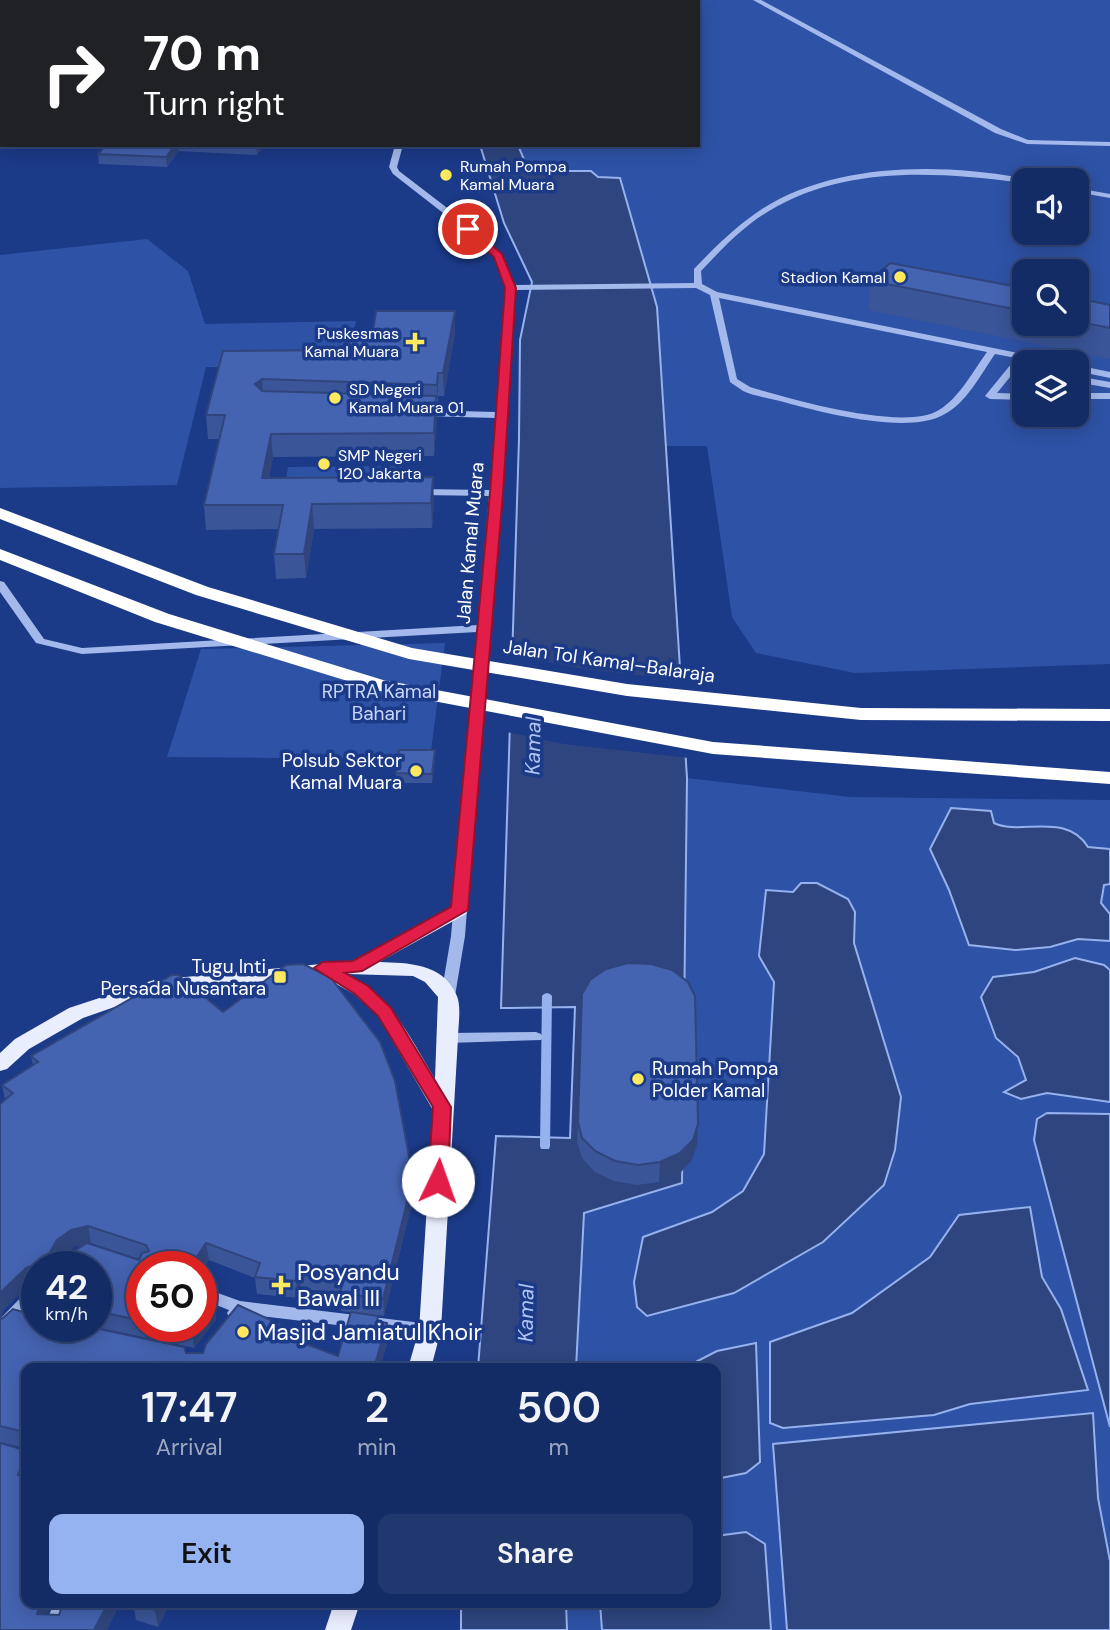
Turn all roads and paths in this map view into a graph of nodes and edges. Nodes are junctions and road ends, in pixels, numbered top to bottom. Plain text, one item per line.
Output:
1 (757, 0) edge
2 (1110, 144) edge
3 (398, 147) edge
4 (1012, 180) edge
5 (1089, 192) edge
6 (1110, 196) edge
7 (698, 285) junction
8 (510, 288) junction
9 (714, 294) junction
10 (993, 351) junction
11 (1012, 355) edge
12 (1089, 371) edge
13 (1012, 374) edge
14 (1110, 375) edge
15 (1089, 381) edge
16 (1110, 385) edge
17 (1089, 396) edge
18 (1110, 396) edge
19 (1012, 397) edge
20 (403, 412) edge
21 (501, 415) junction
22 (402, 492) edge
23 (496, 493) junction
24 (0, 513) edge
25 (0, 554) edge
26 (0, 584) edge
27 (484, 628) junction
28 (1110, 715) edge
29 (1110, 778) edge
30 (459, 910) junction
31 (356, 967) junction
32 (323, 968) junction
33 (448, 996) junction
34 (536, 1037) dead end
35 (448, 1038) junction
36 (0, 1064) edge
37 (442, 1107) junction
38 (217, 1299) edge
39 (239, 1307) junction
40 (272, 1313) joint
41 (21, 1314) edge
42 (223, 1328) edge
43 (0, 1329) edge
44 (430, 1330) junction
45 (421, 1363) edge
46 (61, 1608) edge
47 (345, 1608) edge
48 (52, 1630) edge
49 (338, 1630) edge

1 - 2 street
3 - 8 street, Jalan Kamal Muara
4 - 7 street
5 - 6 street
7 - 8 street
7 - 9 street
8 - 21 street, Jalan Kamal Muara
9 - 10 street
9 - 10 street
10 - 11 street
12 - 14 street
13 - 19 street
15 - 16 street
17 - 18 street
20 - 21 street
21 - 23 street, Jalan Kamal Muara
22 - 23 street
23 - 27 street, Jalan Kamal Muara
24 - 28 highway, Jalan Tol Kamal–Balaraja
25 - 29 highway
26 - 27 street
27 - 30 street, Jalan Kamal Muara
30 - 31 main road
30 - 33 street, Jalan Kamal Muara
31 - 32 main road
31 - 33 main road
32 - 36 main road
32 - 37 main road
33 - 35 main road
34 - 35 street
35 - 37 main road
37 - 44 main road
38 - 39 street
39 - 40 street
39 - 42 street
40 - 44 street
41 - 43 street
44 - 45 main road
46 - 48 street
47 - 49 main road

